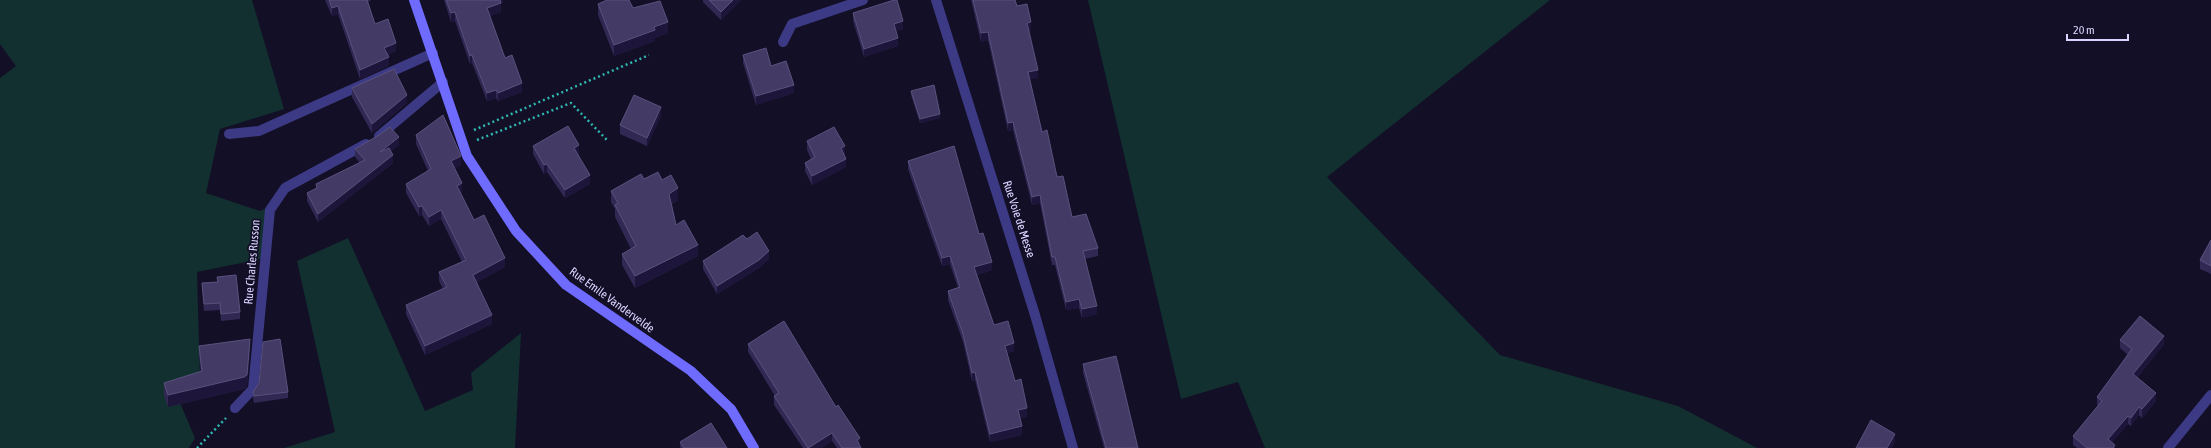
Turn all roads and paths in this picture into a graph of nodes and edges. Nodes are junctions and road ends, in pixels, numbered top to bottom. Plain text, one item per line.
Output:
1 (414, 0) edge
2 (863, 0) edge
3 (936, 0) edge
4 (783, 42) dead end
5 (433, 53) junction
6 (649, 55) dead end
7 (444, 82) junction
8 (229, 134) dead end
9 (462, 140) junction
10 (608, 141) dead end
11 (2211, 395) edge
12 (235, 408) joint
13 (197, 448) edge
14 (754, 448) edge
15 (1073, 448) edge
16 (2168, 448) edge

1 - 5 street, Rue Emile Vandervelde
2 - 4 street
3 - 15 street, Rue Voie de Messe
5 - 7 street, Rue Emile Vandervelde
5 - 8 street
6 - 9 path
7 - 9 street, Rue Emile Vandervelde
7 - 12 street, Rue Charles Russon
9 - 10 path
9 - 14 street, Rue Emile Vandervelde
11 - 16 street
12 - 13 path

